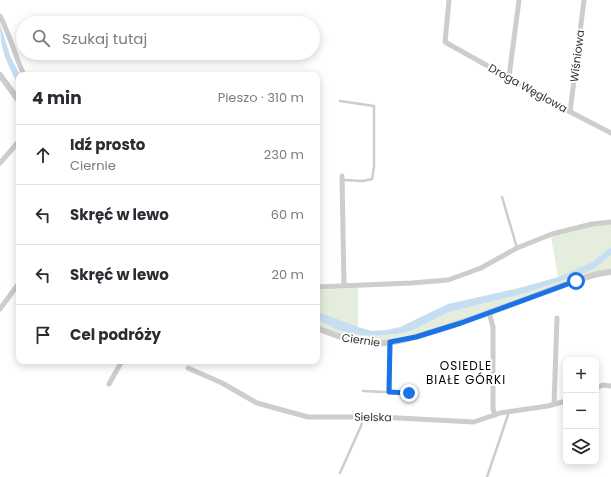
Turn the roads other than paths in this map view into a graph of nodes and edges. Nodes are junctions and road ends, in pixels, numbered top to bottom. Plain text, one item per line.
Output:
1 (449, 0) edge
2 (519, 0) edge
3 (584, 0) edge
4 (0, 16) edge
5 (16, 55) edge
6 (18, 60) edge
7 (23, 72) edge
8 (0, 75) edge
9 (509, 77) junction
10 (16, 97) edge
11 (340, 101) dead end
12 (570, 112) junction
13 (611, 133) edge
14 (16, 144) edge
15 (0, 162) edge
16 (342, 178) joint
17 (502, 197) dead end
18 (611, 222) edge
19 (517, 248) junction
20 (611, 272) edge
21 (344, 286) junction
22 (16, 287) edge
23 (320, 287) edge
24 (0, 309) edge
25 (489, 312) junction
26 (557, 318) dead end
27 (320, 329) edge
28 (390, 342) junction
29 (120, 364) edge
30 (188, 368) dead end
31 (109, 384) dead end
32 (611, 386) edge
33 (599, 387) edge
34 (364, 391) dead end
35 (389, 392) junction
36 (409, 393) dead end
37 (563, 402) edge
38 (554, 404) junction
39 (510, 412) junction
40 (495, 415) junction
41 (363, 417) junction
42 (340, 473) dead end
43 (487, 477) edge

1 - 9 street, Droga Węglowa
2 - 9 street
3 - 12 street, Wiśniowa
4 - 5 street
6 - 7 street
8 - 10 street
9 - 12 street, Droga Węglowa
11 - 16 lane
12 - 13 street, Droga Węglowa
14 - 15 street
16 - 21 street
17 - 19 lane
18 - 19 street
19 - 21 street
20 - 25 street, Ciernie
21 - 23 street
22 - 24 street
25 - 28 street, Ciernie
25 - 40 street
26 - 38 street
27 - 28 street, Ciernie
28 - 35 street
29 - 31 street
30 - 41 street, Sielska
32 - 33 street
34 - 35 lane
35 - 36 lane
37 - 38 street, Sielska
38 - 39 street, Sielska
39 - 40 street, Sielska
39 - 43 lane
40 - 41 street, Sielska
41 - 42 lane

